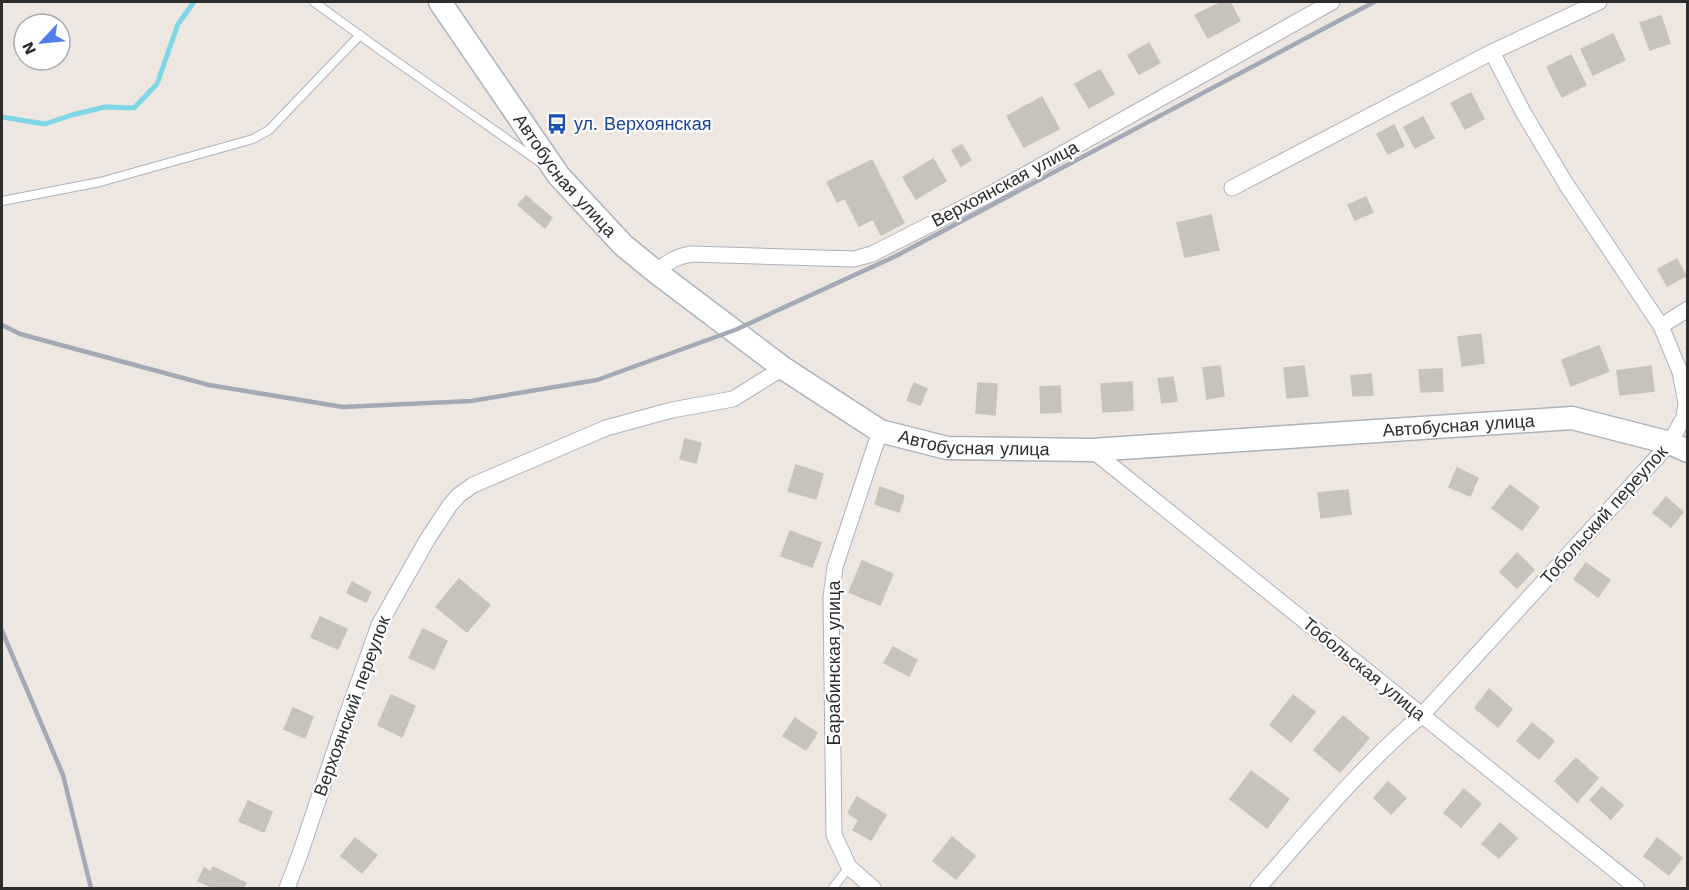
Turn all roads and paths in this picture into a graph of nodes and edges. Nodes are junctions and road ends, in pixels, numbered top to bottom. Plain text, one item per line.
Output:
1 (314, 2) edge
2 (440, 2) edge
3 (1332, 2) edge
4 (1599, 2) edge
5 (360, 35) junction
6 (1492, 52) junction
7 (559, 176) junction
8 (1232, 188) dead end
9 (2, 201) edge
10 (656, 272) junction
11 (1688, 309) edge
12 (1661, 326) junction
13 (783, 368) junction
14 (880, 431) junction
15 (1679, 447) edge
16 (1092, 450) junction
17 (1422, 715) junction
18 (849, 867) junction
19 (287, 888) edge
20 (833, 888) edge
21 (873, 888) edge
22 (1258, 888) edge
23 (1637, 888) edge

1 - 5 lane
2 - 7 street, Автобусная улица
3 - 10 street, Верхоянская улица
4 - 6 street
5 - 7 lane
5 - 9 lane
6 - 8 street
6 - 12 street, Тобольский переулок
7 - 10 street, Автобусная улица
10 - 13 street, Автобусная улица
11 - 12 street
12 - 15 street, Тобольский переулок
13 - 14 street, Автобусная улица
13 - 19 street, Верхоянский переулок
14 - 16 street, Автобусная улица
14 - 18 street, Барабинская улица
15 - 16 street, Автобусная улица
15 - 17 street, Тобольский переулок
16 - 17 street, Тобольская улица
17 - 22 street, Тобольский переулок
17 - 23 street, Тобольская улица
18 - 20 lane
18 - 21 street, Барабинская улица

